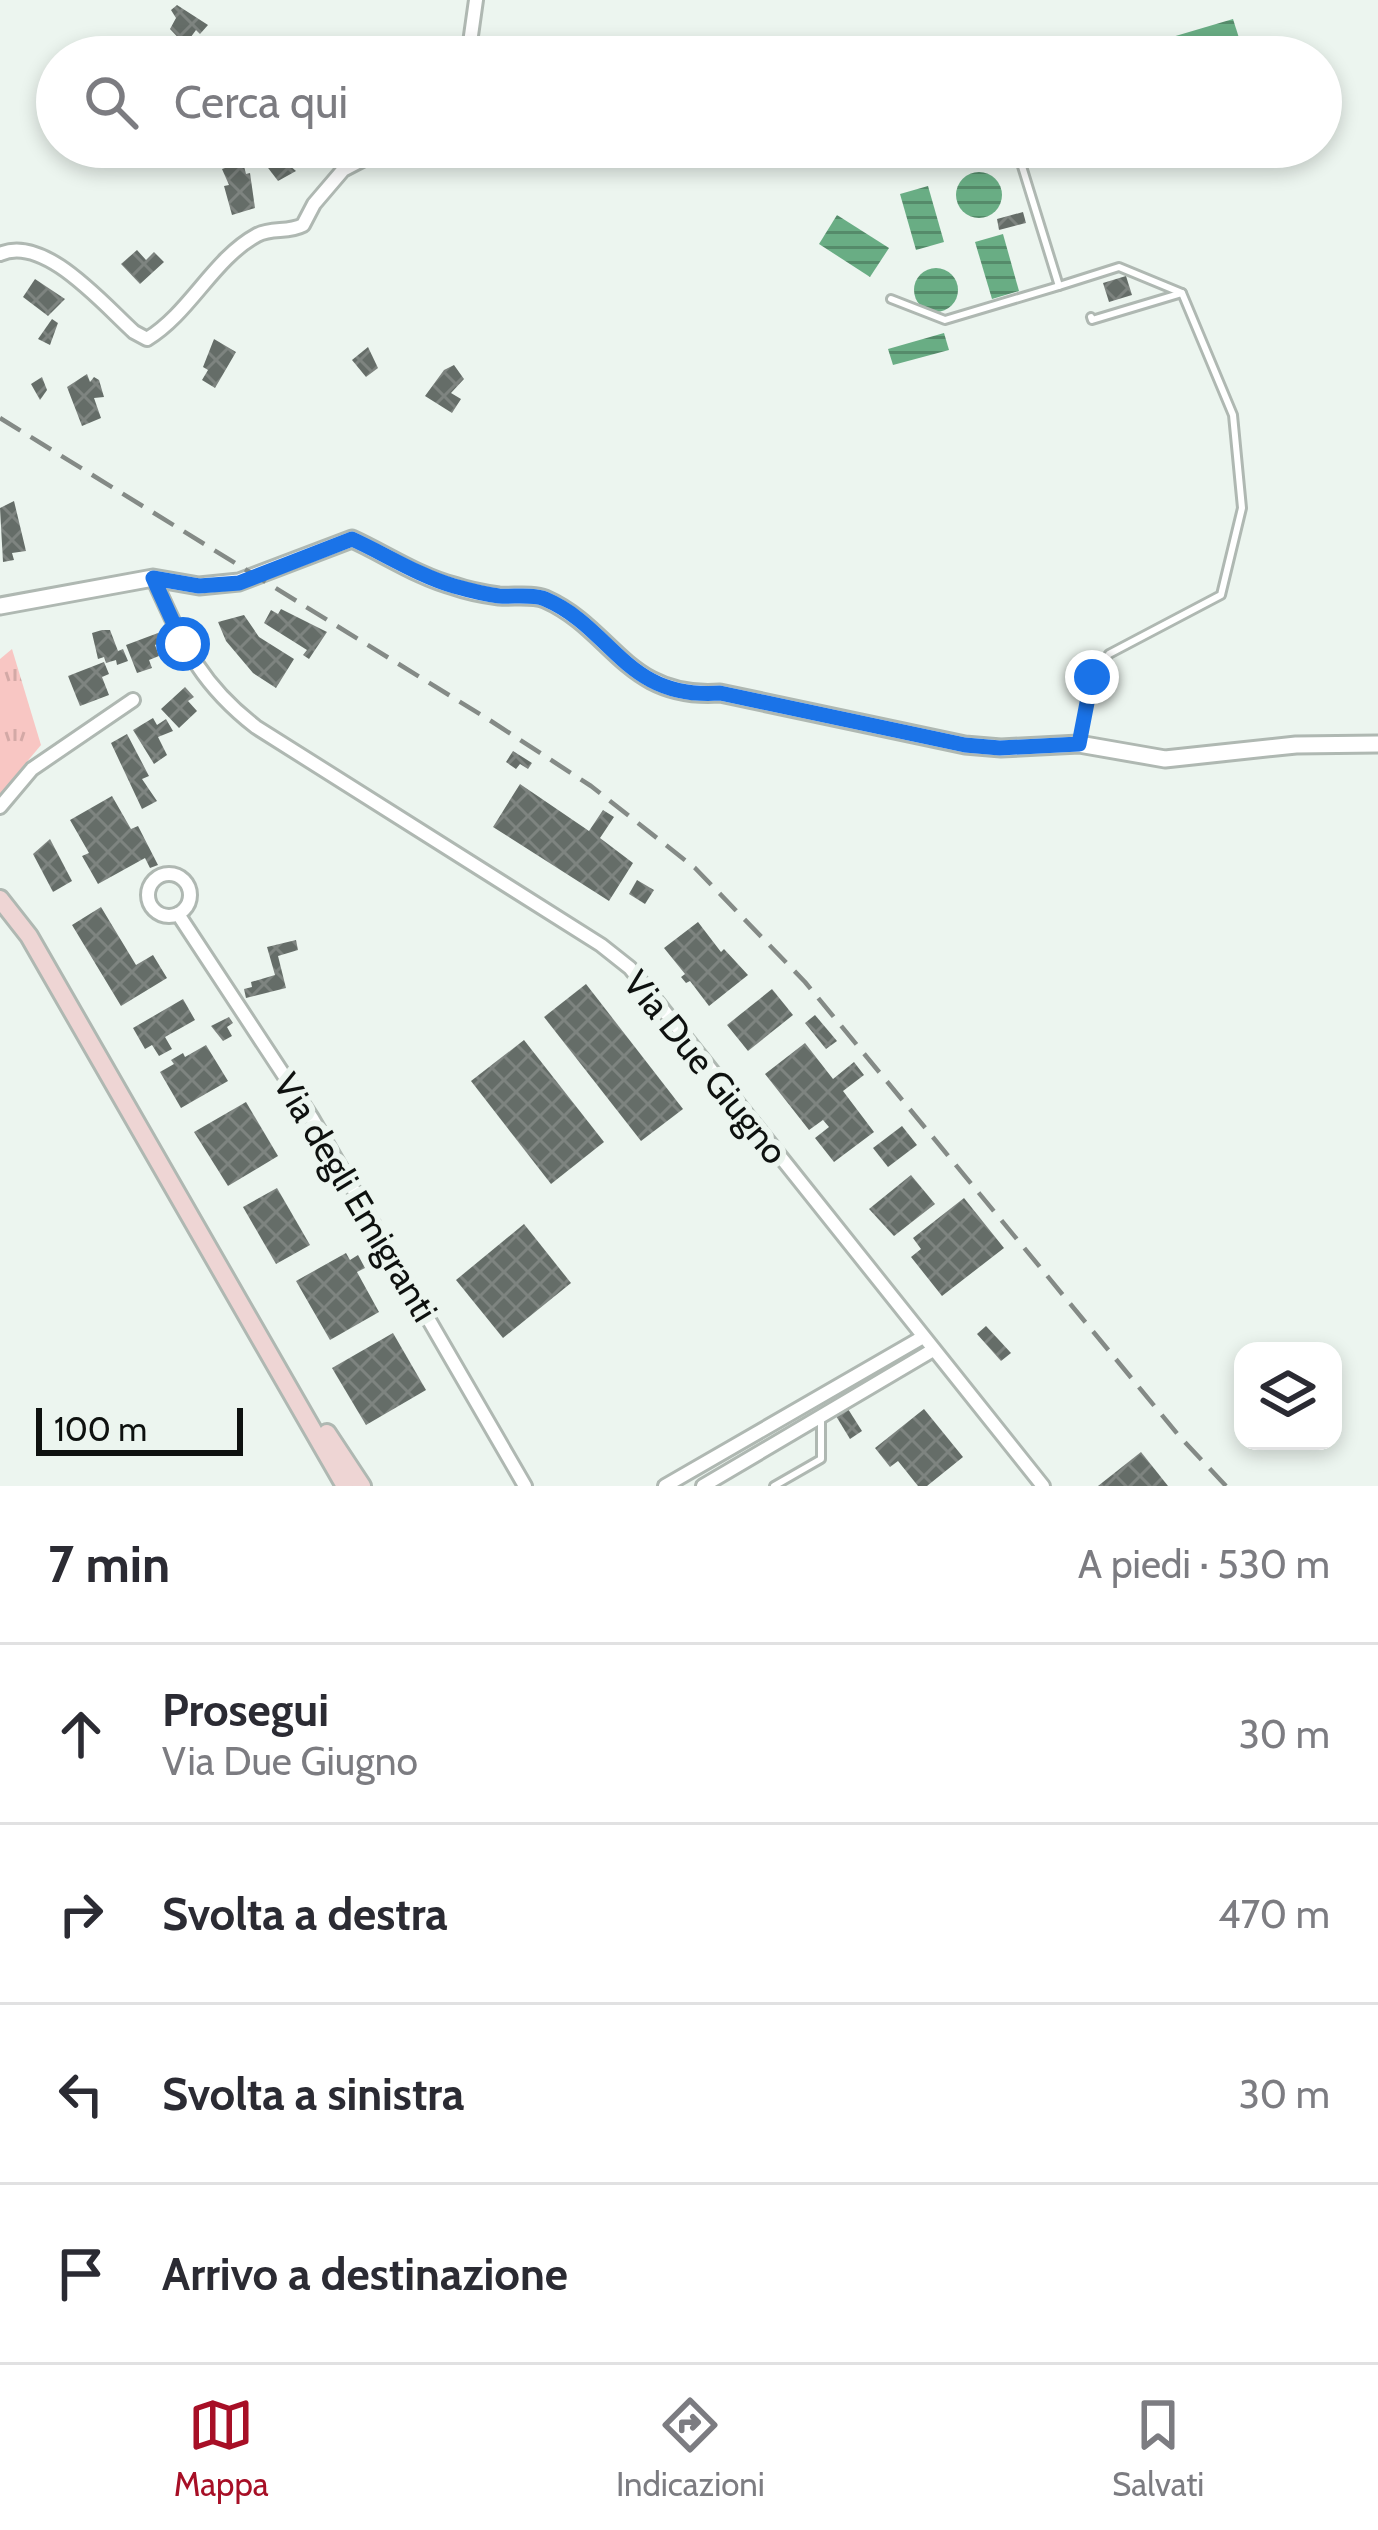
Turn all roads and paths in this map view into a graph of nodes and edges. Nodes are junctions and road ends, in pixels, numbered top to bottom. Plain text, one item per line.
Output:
1 (476, 0) edge
2 (471, 36) edge
3 (347, 168) edge
4 (1022, 168) edge
5 (0, 254) edge
6 (1059, 286) junction
7 (1182, 292) junction
8 (892, 299) dead end
9 (1091, 317) dead end
10 (153, 578) junction
11 (0, 606) edge
12 (133, 700) dead end
13 (1079, 744) junction
14 (1378, 744) edge
15 (0, 808) edge
16 (0, 898) edge
17 (178, 914) dead end
18 (253, 1322) junction
19 (922, 1337) junction
20 (933, 1350) junction
21 (821, 1416) junction
22 (345, 1486) edge
23 (362, 1486) edge
24 (525, 1486) edge
25 (664, 1486) edge
26 (703, 1486) edge
27 (774, 1486) edge
28 (1043, 1486) edge

1 - 2 street
3 - 5 street
4 - 6 lane
6 - 7 lane
6 - 8 lane
7 - 9 lane
7 - 13 lane
10 - 11 street
10 - 13 street
10 - 19 street, Via Due Giugno
12 - 15 street
13 - 14 street
16 - 18 main road
17 - 24 street, Via degli Emigranti
18 - 22 main road
18 - 23 main road
19 - 20 street, Via Due Giugno
19 - 25 street
20 - 21 street
20 - 28 street, Via Due Giugno
21 - 26 street
21 - 27 lane

